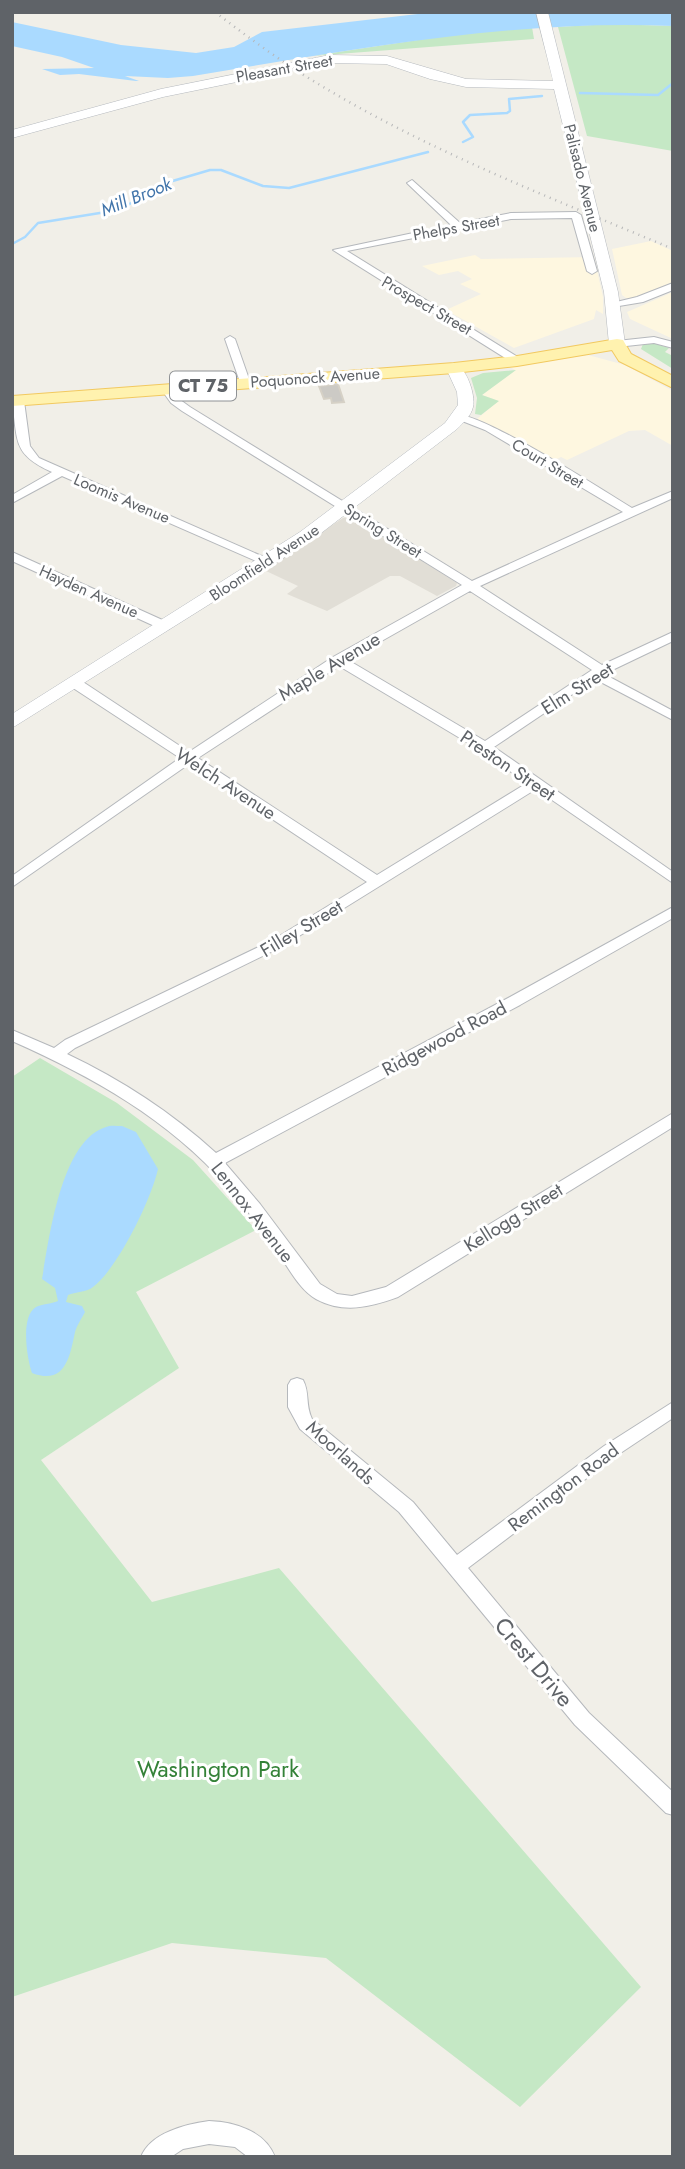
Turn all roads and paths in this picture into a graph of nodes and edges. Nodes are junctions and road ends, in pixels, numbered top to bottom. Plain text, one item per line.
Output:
1 (542, 12) edge
2 (560, 85) junction
3 (12, 134) edge
4 (412, 183) dead end
5 (458, 226) junction
6 (338, 250) joint
7 (592, 271) dead end
8 (673, 286) edge
9 (613, 304) junction
10 (229, 339) dead end
11 (617, 344) junction
12 (673, 345) edge
13 (517, 360) junction
14 (453, 368) junction
15 (245, 382) junction
16 (673, 383) edge
17 (166, 389) junction
18 (15, 401) edge
19 (461, 417) junction
20 (60, 472) junction
21 (673, 494) edge
22 (12, 500) edge
23 (346, 507) junction
24 (632, 513) junction
25 (18, 559) edge
26 (267, 561) junction
27 (12, 569) edge
28 (470, 586) junction
29 (165, 626) junction
30 (673, 636) edge
31 (338, 660) junction
32 (597, 672) junction
33 (75, 683) junction
34 (673, 716) edge
35 (12, 722) edge
36 (485, 747) junction
37 (189, 758) junction
38 (536, 783) junction
39 (673, 879) edge
40 (377, 882) junction
41 (12, 883) edge
42 (673, 912) edge
43 (12, 1035) edge
44 (57, 1054) junction
45 (673, 1119) edge
46 (214, 1161) junction
47 (348, 1304) joint
48 (297, 1385) dead end
49 (673, 1409) edge
50 (406, 1507) joint
51 (455, 1567) junction
52 (673, 1806) edge
53 (152, 2157) edge
54 (264, 2157) edge

1 - 2 main road, Palisado Avenue
2 - 3 main road, Pleasant Street
2 - 9 main road, Palisado Avenue
4 - 5 street
5 - 6 street, Phelps Street
5 - 7 street, Phelps Street
6 - 13 street, Prospect Street
8 - 9 street
9 - 11 main road, Palisado Avenue
10 - 15 street
11 - 12 street
11 - 13 main road, Poquonock Avenue / CT 75
11 - 16 main road
13 - 14 main road, Poquonock Avenue / CT 75
14 - 15 main road, Poquonock Avenue / CT 75
14 - 19 main road
15 - 17 main road, Poquonock Avenue / CT 75
17 - 18 main road, Poquonock Avenue / CT 75
17 - 23 street, Spring Street
18 - 20 street, Loomis Avenue
19 - 23 main road, Bloomfield Avenue
19 - 24 street, Court Street
20 - 22 street
20 - 26 street, Loomis Avenue
21 - 24 street, Maple Avenue
23 - 26 main road, Bloomfield Avenue
23 - 28 street, Spring Street
24 - 28 street, Maple Avenue
25 - 27 street
25 - 29 street, Hayden Avenue
26 - 29 main road, Bloomfield Avenue
28 - 31 street, Maple Avenue
28 - 32 street, Spring Street
29 - 33 main road, Bloomfield Avenue
30 - 32 street, Elm Street
31 - 36 street, Preston Street
31 - 37 street, Maple Avenue
32 - 34 street, Spring Street
32 - 36 street, Elm Street
33 - 35 main road, Bloomfield Avenue
33 - 37 street, Welch Avenue
36 - 38 street, Preston Street
37 - 40 street, Welch Avenue
37 - 41 street, Maple Avenue
38 - 39 street, Preston Street
38 - 40 street, Filley Street
40 - 44 street, Filley Street
42 - 46 street, Ridgewood Road
43 - 44 street, Lennox Avenue
44 - 46 street, Lennox Avenue
45 - 47 street, Kellogg Street
46 - 47 street, Lennox Avenue
48 - 50 street, Moorlands
49 - 51 street, Remington Road
50 - 51 street, Crest Drive
51 - 52 street, Crest Drive
53 - 54 street

